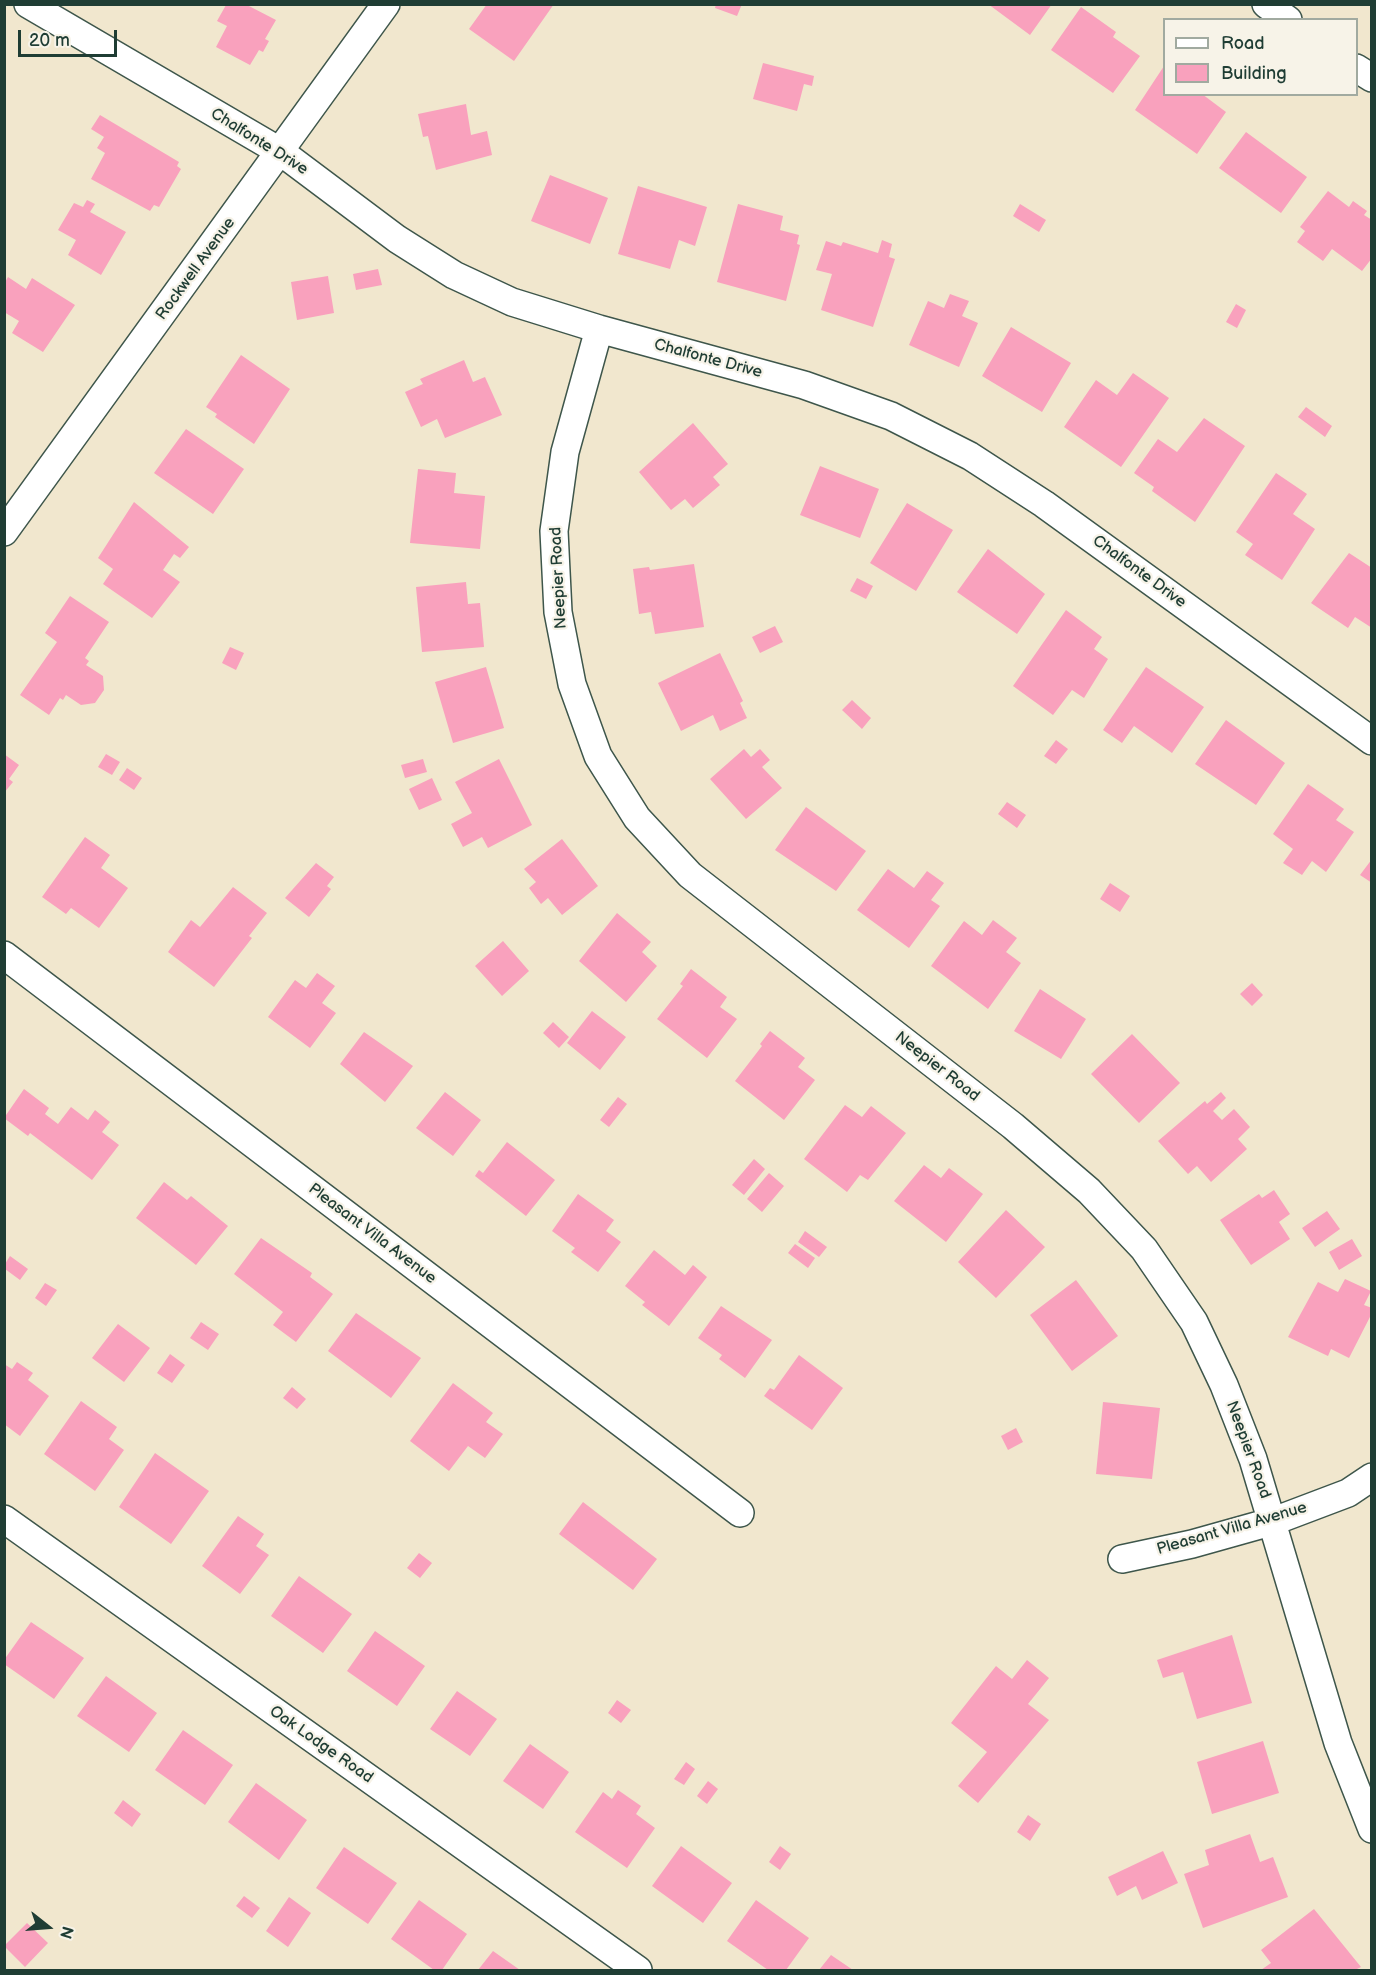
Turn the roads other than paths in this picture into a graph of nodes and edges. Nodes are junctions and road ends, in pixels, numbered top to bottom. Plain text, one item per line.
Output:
1 (28, 4) edge
2 (386, 4) edge
3 (1266, 4) edge
4 (1285, 18) edge
5 (1358, 69) edge
6 (1371, 78) edge
7 (281, 152) junction
8 (599, 329) junction
9 (4, 532) edge
10 (1371, 741) edge
11 (4, 955) edge
12 (1371, 1477) edge
13 (740, 1513) dead end
14 (4, 1519) edge
15 (1274, 1521) junction
16 (1122, 1559) dead end
17 (1371, 1829) edge
18 (638, 1971) edge

1 - 7 street, Chalfonte Drive
2 - 7 street, Rockwell Avenue
3 - 4 street
5 - 6 street
7 - 8 street, Chalfonte Drive
7 - 9 street, Rockwell Avenue
8 - 10 street, Chalfonte Drive
8 - 15 street, Neepier Road
11 - 13 street, Pleasant Villa Avenue
12 - 15 street, Pleasant Villa Avenue
14 - 18 street, Oak Lodge Road
15 - 16 street, Pleasant Villa Avenue
15 - 17 street, Neepier Road

